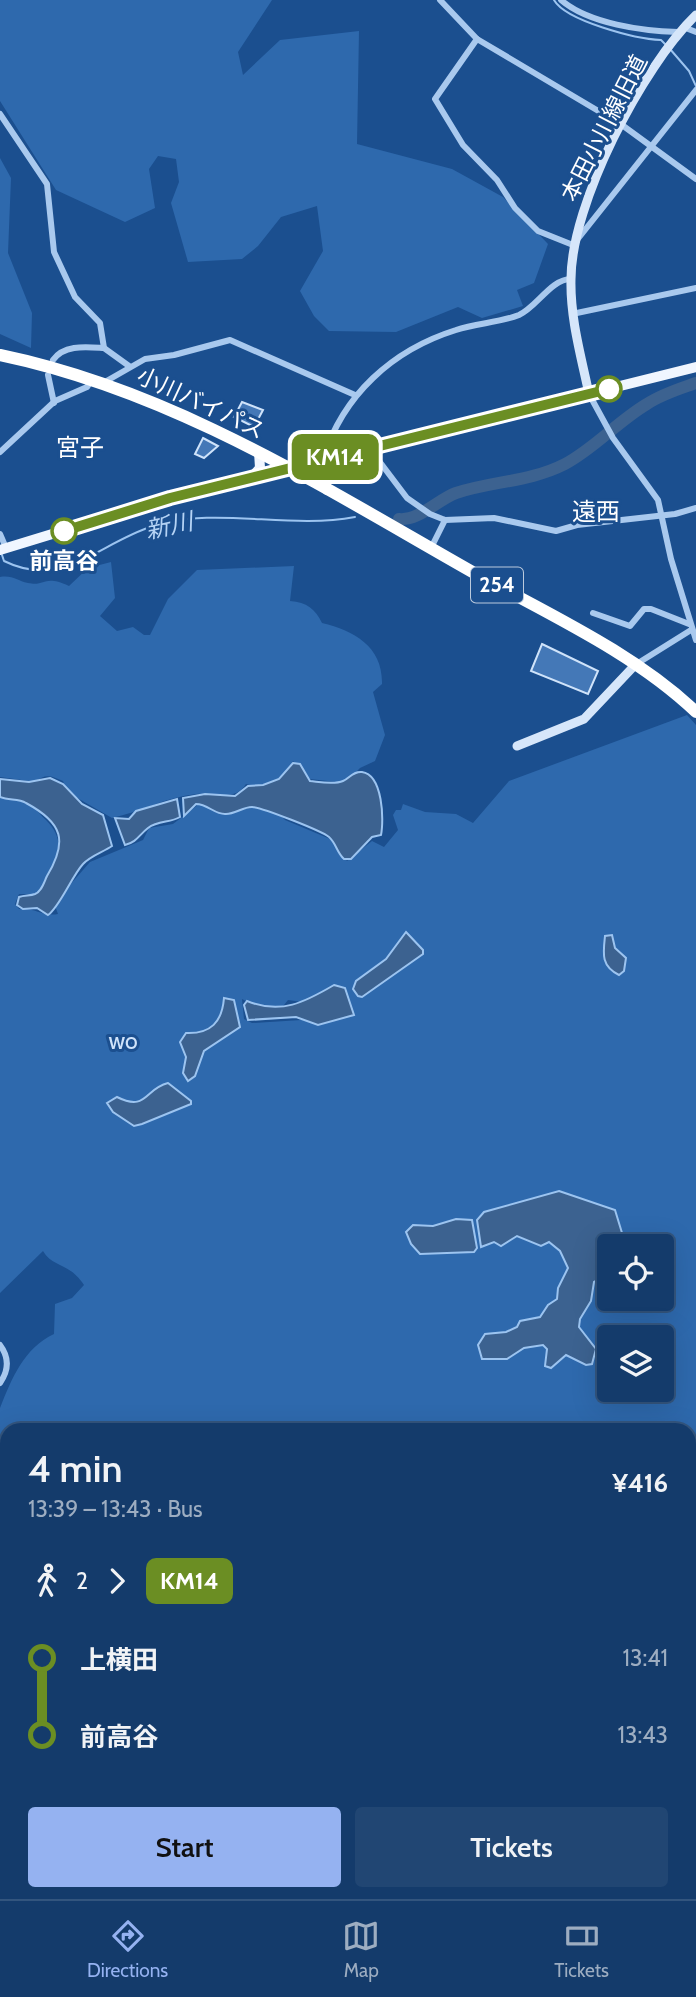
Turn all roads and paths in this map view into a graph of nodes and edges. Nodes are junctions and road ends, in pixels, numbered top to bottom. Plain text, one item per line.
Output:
1 (440, 0) edge
2 (561, 0) edge
3 (696, 15) edge
4 (679, 32) junction
5 (696, 32) edge
6 (477, 39) junction
7 (696, 90) edge
8 (0, 114) edge
9 (622, 125) junction
10 (651, 144) junction
11 (696, 179) edge
12 (573, 245) junction
13 (570, 279) junction
14 (696, 288) edge
15 (572, 314) junction
16 (104, 348) junction
17 (0, 355) edge
18 (53, 360) dead end
19 (129, 366) junction
20 (696, 368) edge
21 (48, 375) dead end
22 (98, 381) junction
23 (589, 394) junction
24 (355, 396) junction
25 (54, 403) junction
26 (370, 449) junction
27 (0, 452) edge
28 (259, 452) junction
29 (337, 457) junction
30 (323, 460) junction
31 (292, 470) junction
32 (250, 479) junction
33 (327, 490) junction
34 (696, 508) edge
35 (663, 515) junction
36 (445, 520) junction
37 (0, 534) edge
38 (431, 548) junction
39 (3, 549) edge
40 (593, 613) dead end
41 (690, 626) junction
42 (696, 640) edge
43 (635, 665) junction
44 (696, 712) edge
45 (517, 746) dead end
46 (0, 1345) edge
47 (0, 1383) edge

1 - 6 street
2 - 4 street
3 - 4 street, 本田小川線旧道
4 - 5 street
4 - 9 street, 本田小川線旧道
6 - 9 street
6 - 12 street
7 - 10 street
8 - 16 street
9 - 10 street
9 - 12 street, 本田小川線旧道
10 - 11 street
10 - 12 street
12 - 13 street, 本田小川線旧道
13 - 15 street, 本田小川線旧道
13 - 24 street
14 - 15 street
15 - 23 street, 本田小川線旧道
16 - 18 street
16 - 19 street
17 - 22 highway, 小川バイパス / 254
19 - 22 street
19 - 24 street
20 - 23 main road
21 - 25 street
22 - 25 street
22 - 28 highway, 小川バイパス / 254
23 - 26 main road
23 - 35 street
24 - 30 street
25 - 27 street
26 - 29 main road
26 - 36 street
28 - 31 highway, 小川バイパス / 254
28 - 32 main road
29 - 30 main road
29 - 33 main road
30 - 31 main road
31 - 32 main road
31 - 33 highway, 小川バイパス / 254
32 - 39 main road
33 - 38 highway, 小川バイパス / 254
34 - 35 street
35 - 36 street
35 - 41 street
36 - 38 street
37 - 39 street
38 - 43 highway, 小川バイパス / 254
40 - 41 street
41 - 42 street
41 - 43 street
43 - 44 highway, 小川バイパス / 254
43 - 45 street
46 - 47 street

